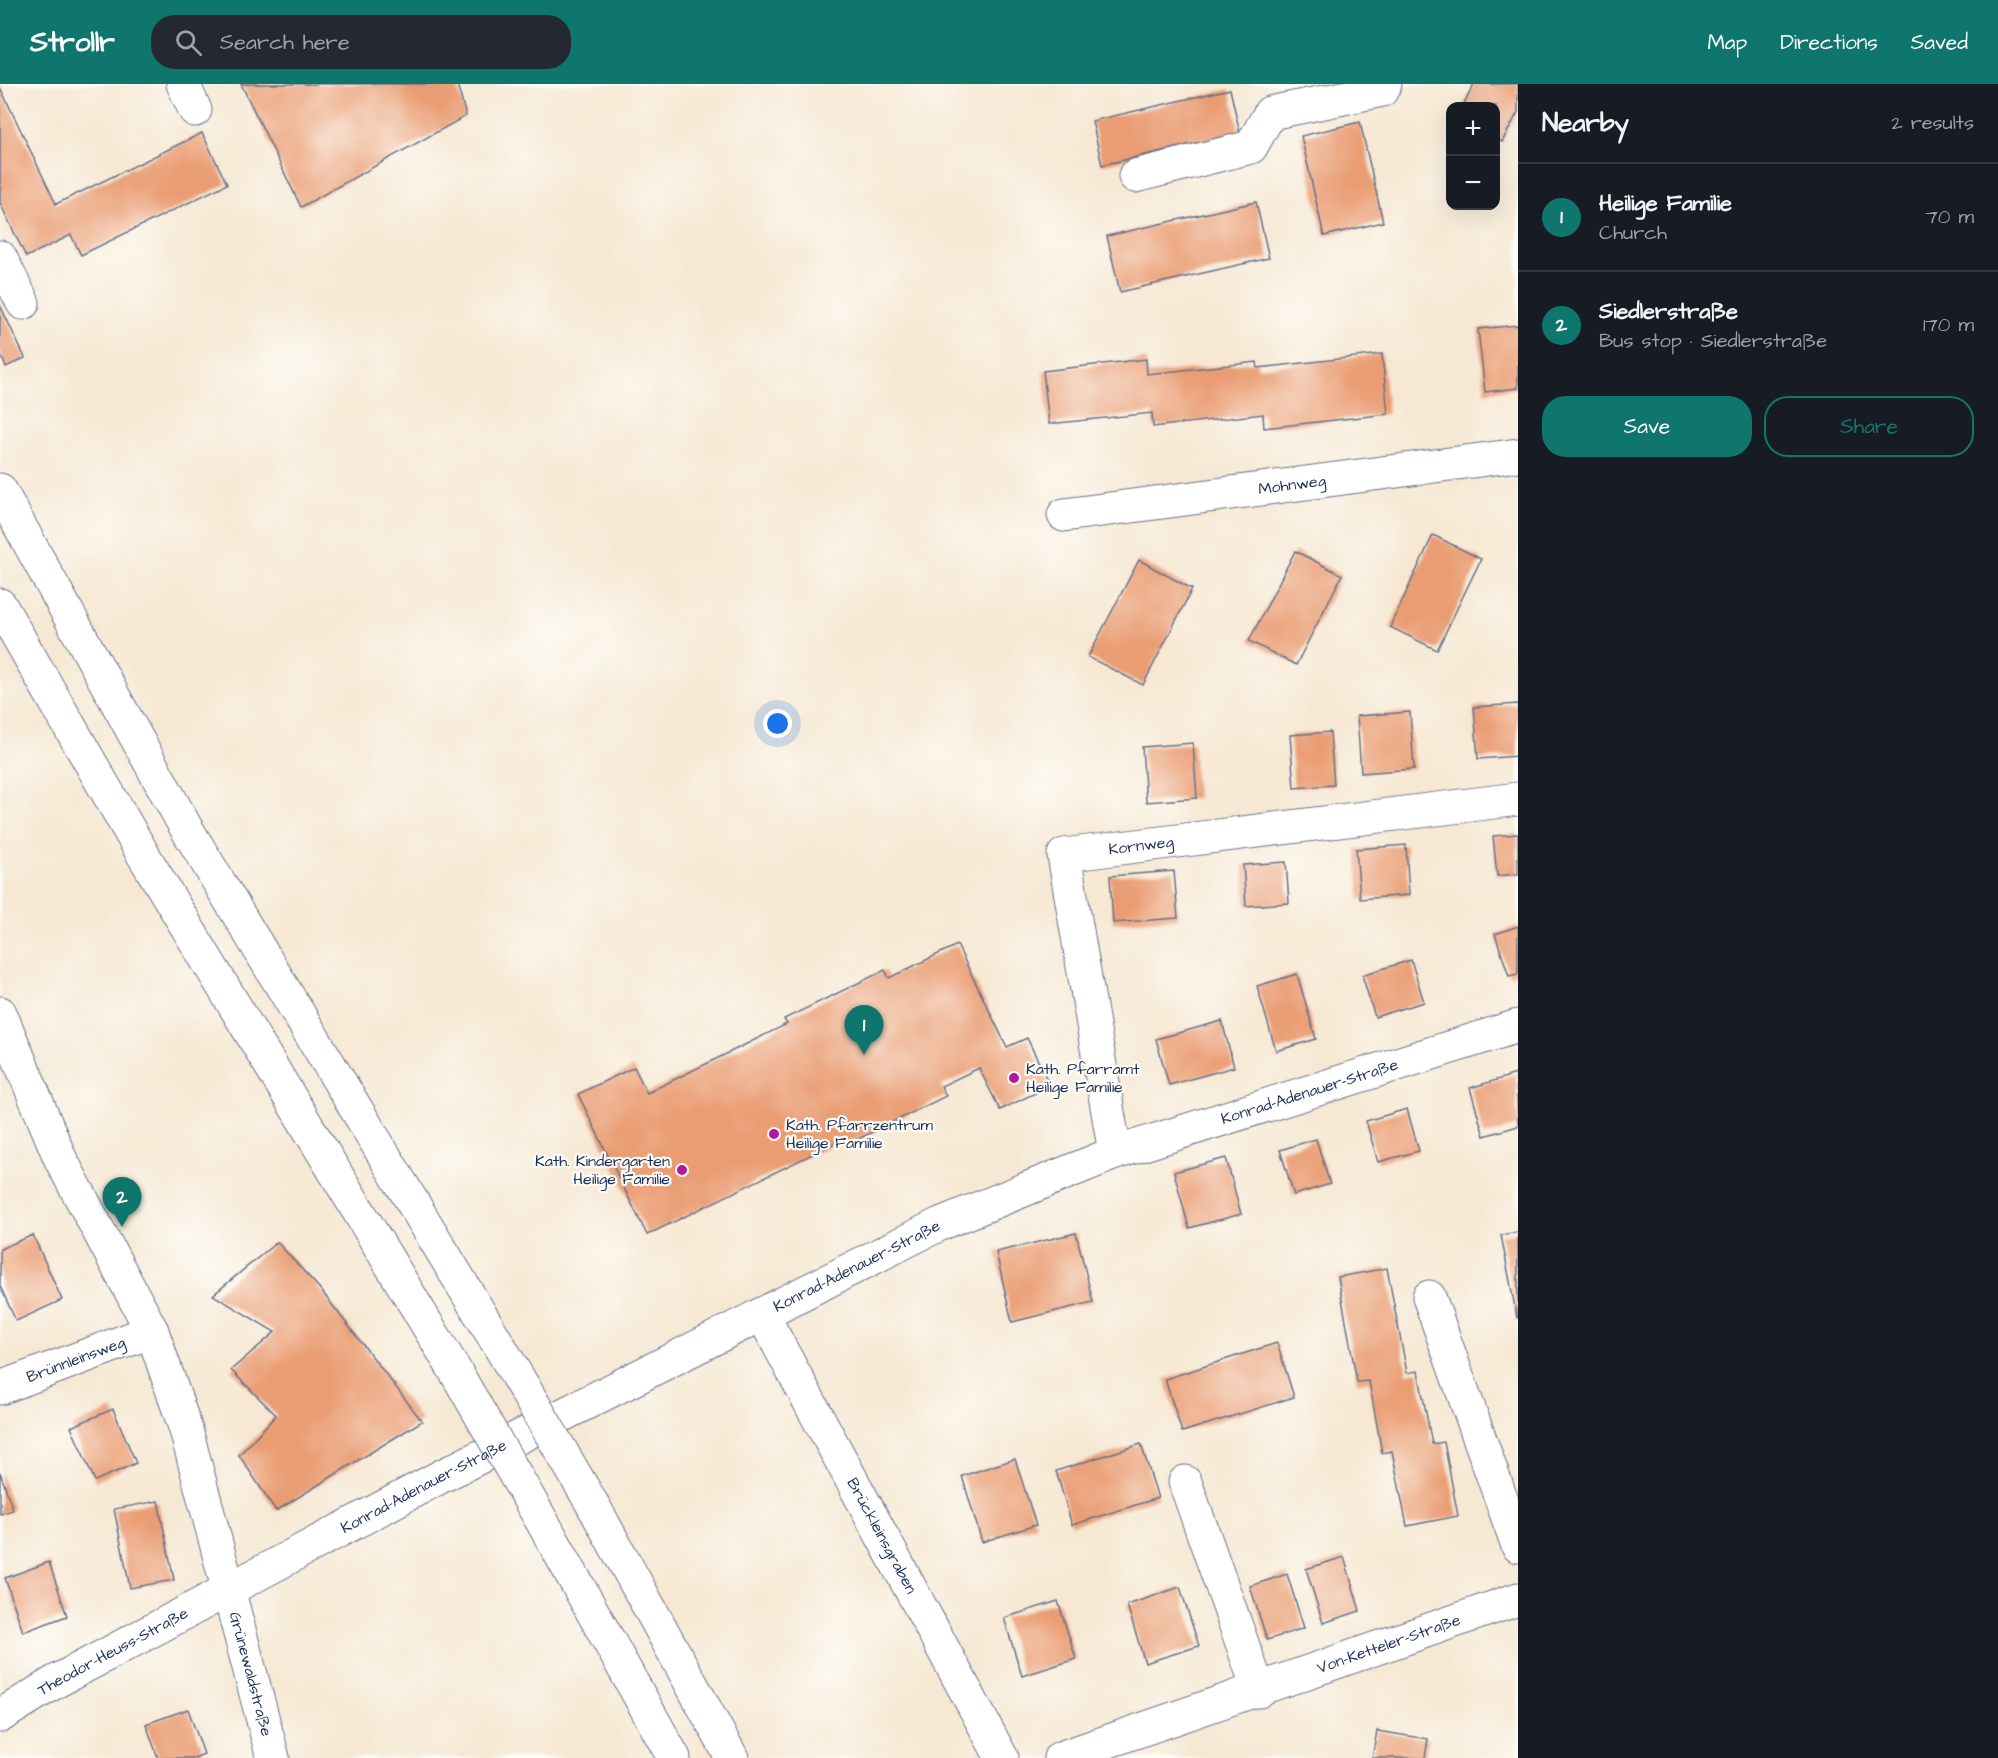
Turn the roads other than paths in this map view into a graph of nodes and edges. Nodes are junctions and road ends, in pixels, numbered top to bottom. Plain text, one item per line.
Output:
1 (1385, 84) edge
2 (1135, 176) dead end
3 (0, 257) edge
4 (23, 303) dead end
5 (1518, 455) edge
6 (0, 490) edge
7 (1064, 515) dead end
8 (0, 605) edge
9 (1518, 799) edge
10 (0, 1013) edge
11 (1518, 1026) edge
12 (1116, 1153) junction
13 (1429, 1297) dead end
14 (762, 1314) junction
15 (152, 1331) junction
16 (0, 1388) edge
17 (1185, 1482) dead end
18 (1518, 1546) edge
19 (229, 1589) junction
20 (1518, 1599) edge
21 (1259, 1691) junction
22 (0, 1716) edge
23 (273, 1758) edge
24 (674, 1758) edge
25 (732, 1758) edge
26 (1002, 1758) edge
27 (1060, 1758) edge

1 - 2 main road
3 - 4 main road
5 - 7 main road, Mohnweg
6 - 25 main road, bridge
8 - 24 main road, bridge
9 - 12 main road, Kornweg
10 - 15 main road, Grünewaldstraße
11 - 12 main road, Konrad-Adenauer-Straße
12 - 14 main road, Konrad-Adenauer-Straße
13 - 18 main road
14 - 19 main road, Konrad-Adenauer-Straße
14 - 26 main road, Brückleinsgraben
15 - 16 main road, Brünnleinsweg
15 - 19 main road, Grünewaldstraße
17 - 21 main road
19 - 22 main road, Theodor-Heuss-Straße
19 - 23 main road, Grünewaldstraße
20 - 21 main road, Von-Ketteler-Straße
21 - 27 main road, Von-Ketteler-Straße

